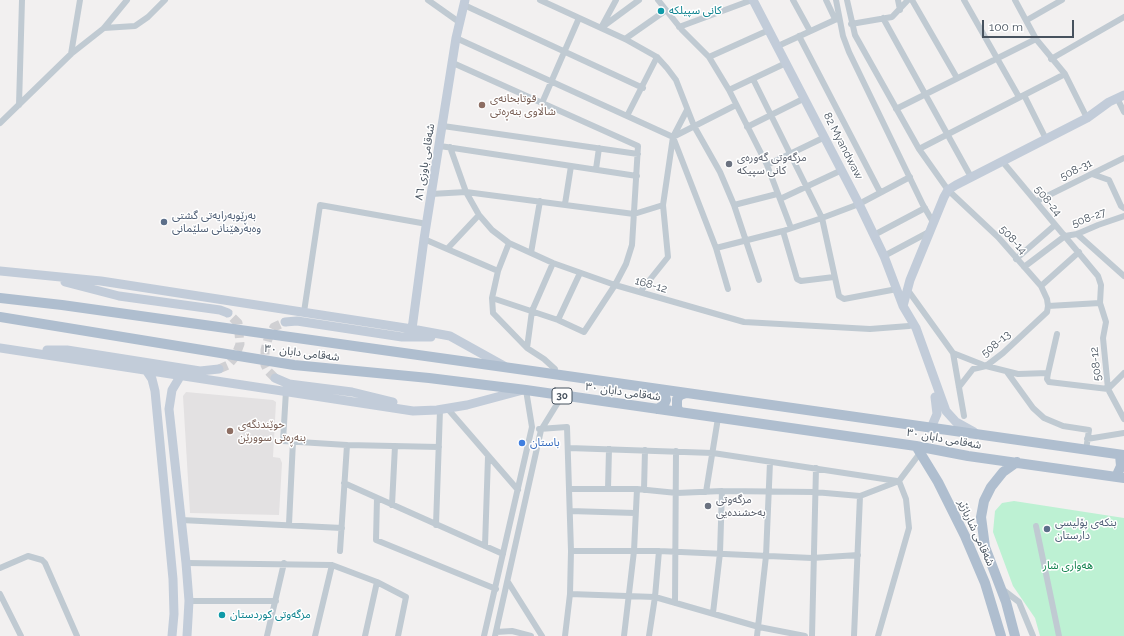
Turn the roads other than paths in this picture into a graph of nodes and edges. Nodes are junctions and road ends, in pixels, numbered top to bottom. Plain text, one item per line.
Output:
1 (22, 0) edge
2 (80, 0) edge
3 (127, 0) edge
4 (165, 0) edge
5 (428, 0) edge
6 (540, 0) edge
7 (616, 0) edge
8 (628, 0) edge
9 (658, 0) edge
10 (752, 0) edge
11 (793, 0) edge
12 (826, 0) edge
13 (836, 0) edge
14 (847, 0) edge
15 (898, 0) edge
16 (908, 0) edge
17 (912, 0) edge
18 (964, 0) edge
19 (1015, 0) edge
20 (1062, 0) edge
21 (635, 1) edge
22 (465, 2) edge
23 (900, 10) junction
24 (665, 11) junction
25 (1124, 17) edge
26 (579, 18) junction
27 (837, 18) junction
28 (883, 18) junction
29 (1027, 20) junction
30 (459, 22) junction
31 (851, 24) junction
32 (679, 27) junction
33 (104, 28) junction
34 (601, 28) junction
35 (769, 30) junction
36 (810, 31) junction
37 (799, 36) junction
38 (456, 38) junction
39 (625, 39) junction
40 (857, 40) junction
41 (1036, 40) junction
42 (846, 45) junction
43 (778, 46) junction
44 (564, 52) junction
45 (70, 54) junction
46 (657, 57) junction
47 (709, 57) junction
48 (996, 58) junction
49 (1051, 60) junction
50 (453, 63) junction
51 (786, 63) junction
52 (1065, 74) junction
53 (957, 78) junction
54 (753, 79) junction
55 (551, 82) junction
56 (643, 88) junction
57 (729, 90) junction
58 (926, 94) junction
59 (1022, 96) junction
60 (1120, 96) edge
61 (804, 98) junction
62 (542, 103) junction
63 (19, 105) junction
64 (736, 105) junction
65 (896, 109) junction
66 (688, 110) junction
67 (1124, 112) edge
68 (771, 115) junction
69 (627, 116) junction
70 (1087, 118) junction
71 (0, 123) edge
72 (443, 126) junction
73 (694, 126) junction
74 (747, 127) junction
75 (947, 134) junction
76 (673, 137) junction
77 (825, 137) junction
78 (1046, 139) junction
79 (440, 146) junction
80 (450, 147) junction
81 (599, 148) junction
82 (919, 149) junction
83 (638, 154) junction
84 (790, 154) junction
85 (1124, 158) edge
86 (1002, 161) junction
87 (767, 165) junction
88 (571, 166) junction
89 (596, 170) junction
90 (842, 170) junction
91 (1092, 174) junction
92 (637, 176) junction
93 (910, 177) junction
94 (971, 177) junction
95 (807, 187) junction
96 (948, 190) junction
97 (466, 192) junction
98 (880, 192) junction
99 (431, 194) junction
100 (779, 196) junction
101 (540, 201) junction
102 (1037, 201) junction
103 (565, 204) junction
104 (859, 204) junction
105 (664, 205) junction
106 (734, 205) junction
107 (925, 208) junction
108 (1124, 208) edge
109 (634, 214) junction
110 (480, 215) junction
111 (1124, 216) edge
112 (822, 218) junction
113 (933, 222) junction
114 (427, 224) junction
115 (1055, 225) junction
116 (791, 228) junction
117 (783, 231) junction
118 (929, 232) junction
119 (1077, 234) junction
120 (874, 235) junction
121 (1065, 236) junction
122 (424, 239) junction
123 (746, 240) junction
124 (509, 243) junction
125 (448, 248) junction
126 (716, 248) junction
127 (1079, 252) junction
128 (531, 253) junction
129 (884, 256) junction
130 (1016, 259) junction
131 (553, 263) junction
132 (1024, 267) junction
133 (0, 271) edge
134 (498, 271) junction
135 (580, 273) junction
136 (36, 274) junction
137 (1124, 276) edge
138 (834, 277) junction
139 (759, 280) dead end
140 (615, 284) junction
141 (1041, 286) junction
142 (728, 289) dead end
143 (897, 289) junction
144 (907, 289) junction
145 (640, 292) junction
146 (0, 298) edge
147 (492, 298) junction
148 (1100, 303) junction
149 (903, 306) junction
150 (1047, 309) junction
151 (532, 311) junction
152 (304, 312) junction
153 (228, 314) tunnel mouth
154 (0, 317) edge
155 (558, 320) junction
156 (284, 322) tunnel mouth
157 (908, 326) junction
158 (412, 329) junction
159 (1057, 334) dead end
160 (450, 336) junction
161 (4, 348) edge
162 (527, 348) junction
163 (953, 353) junction
164 (986, 366) junction
165 (505, 367) junction
166 (219, 369) tunnel mouth
167 (146, 370) junction
168 (1008, 372) junction
169 (1048, 373) junction
170 (1124, 373) edge
171 (554, 374) junction
172 (181, 375) junction
173 (275, 378) tunnel mouth
174 (959, 387) junction
175 (660, 389) junction
176 (1108, 389) junction
177 (526, 390) junction
178 (286, 391) junction
179 (686, 393) junction
180 (562, 396) junction
181 (443, 409) junction
182 (657, 409) junction
183 (428, 410) junction
184 (680, 412) junction
185 (964, 416) dead end
186 (718, 418) junction
187 (1124, 419) edge
188 (532, 427) junction
189 (931, 428) junction
190 (541, 430) junction
191 (1124, 433) edge
192 (980, 436) junction
193 (1088, 439) junction
194 (293, 441) junction
195 (347, 445) junction
196 (395, 446) junction
197 (439, 448) junction
198 (569, 448) junction
199 (609, 449) junction
200 (918, 449) junction
201 (645, 450) junction
202 (1086, 450) junction
203 (676, 451) junction
204 (713, 453) junction
205 (1122, 455) edge
206 (488, 457) junction
207 (770, 462) junction
208 (1017, 462) junction
209 (816, 468) junction
210 (176, 472) junction
211 (162, 473) junction
212 (1120, 477) edge
213 (899, 481) junction
214 (344, 483) junction
215 (570, 489) junction
216 (608, 489) junction
217 (637, 489) junction
218 (518, 490) junction
219 (644, 490) junction
220 (768, 490) junction
221 (722, 491) junction
222 (706, 492) junction
223 (814, 492) junction
224 (677, 493) junction
225 (860, 496) junction
226 (377, 498) junction
227 (392, 505) junction
228 (570, 511) junction
229 (635, 513) junction
230 (182, 520) junction
231 (289, 524) junction
232 (436, 525) junction
233 (1036, 526) dead end
234 (342, 528) junction
235 (485, 546) junction
236 (340, 551) dead end
237 (571, 551) junction
238 (634, 551) junction
239 (659, 551) junction
240 (674, 551) junction
241 (720, 553) junction
242 (503, 554) junction
243 (858, 555) junction
244 (766, 556) junction
245 (812, 558) junction
246 (186, 563) junction
247 (284, 563) junction
248 (332, 565) junction
249 (0, 568) edge
250 (377, 582) junction
251 (508, 582) junction
252 (1000, 588) junction
253 (496, 589) junction
254 (0, 594) edge
255 (570, 594) junction
256 (629, 596) junction
257 (656, 597) junction
258 (188, 601) junction
259 (276, 601) junction
260 (675, 603) junction
261 (713, 613) junction
262 (759, 627) junction
263 (496, 634) edge
264 (21, 636) edge
265 (77, 636) edge
266 (172, 636) edge
267 (187, 636) edge
268 (267, 636) edge
269 (315, 636) edge
270 (365, 636) edge
271 (398, 636) edge
272 (484, 636) edge
273 (532, 636) edge
274 (542, 636) edge
275 (565, 636) edge
276 (624, 636) edge
277 (649, 636) edge
278 (757, 636) edge
279 (805, 636) edge
280 (812, 636) edge
281 (854, 636) edge
282 (878, 636) edge
283 (1002, 636) edge
284 (1015, 636) edge
285 (1033, 636) edge
286 (1060, 636) edge

1 - 63 street
2 - 45 street
3 - 33 street
4 - 33 street
5 - 30 street
6 - 26 street
7 - 34 street
8 - 21 street
9 - 24 street
10 - 32 street
10 - 35 street, 82 Myandwaw
11 - 36 street
12 - 27 street
13 - 27 street
14 - 31 street, 508-14
15 - 23 street
16 - 23 street
17 - 53 street
18 - 48 street
19 - 29 street
20 - 29 street
21 - 34 street
22 - 30 street, شەقامی باوزی ٨٦
22 - 44 street
23 - 28 street
24 - 32 street
24 - 39 street
25 - 49 street
26 - 34 street
26 - 44 street
27 - 36 street
27 - 42 street
28 - 31 street
28 - 58 street
29 - 41 street
30 - 38 street, شەقامی باوزی ٨٦
31 - 40 street, 508-14
32 - 47 street
33 - 45 street
34 - 39 street
35 - 43 street, 82 Myandwaw
35 - 47 street
36 - 37 street
37 - 43 street
37 - 98 street
38 - 50 street, شەقامی باوزی ٨٦
38 - 55 street
39 - 46 street
40 - 42 street
40 - 65 street, 508-14
41 - 48 street
41 - 49 street
42 - 93 street
43 - 51 street, 82 Myandwaw
44 - 55 street
44 - 56 street
45 - 63 street
46 - 56 street
46 - 66 street
47 - 57 street
48 - 53 street
48 - 59 street
49 - 52 street
50 - 62 street
50 - 72 street, شەقامی باوزی ٨٦
51 - 54 street
51 - 61 street, 82 Myandwaw
52 - 59 street
52 - 70 street
53 - 58 street
54 - 57 street
54 - 68 street
55 - 62 street
55 - 69 street
56 - 69 street
57 - 64 street
58 - 65 street
58 - 75 street
59 - 75 street
59 - 78 street
60 - 67 street
60 - 70 street
61 - 68 street
61 - 77 street, 82 Myandwaw
62 - 83 street
63 - 71 street
64 - 73 street
64 - 74 street
65 - 82 street, 508-14
66 - 73 street
66 - 76 street
68 - 74 street
68 - 84 street
69 - 76 street
70 - 78 street
72 - 79 street, شەقامی باوزی ٨٦
72 - 81 street
73 - 76 street
73 - 106 street
74 - 87 street
75 - 82 street
75 - 94 street
76 - 105 street
76 - 126 street
77 - 84 street
77 - 90 street, 82 Myandwaw
78 - 86 street
79 - 80 street
79 - 99 street, شەقامی باوزی ٨٦
80 - 88 street
80 - 97 street, 168-12
81 - 83 street
81 - 89 street
82 - 96 street, 508-14
83 - 92 street
84 - 87 street
84 - 95 street
85 - 91 street, 508-31
86 - 94 street
86 - 102 street, 508-24
87 - 100 street
88 - 89 street
88 - 103 street
89 - 92 street
90 - 95 street
90 - 104 street, 82 Myandwaw
91 - 102 street, 508-31
91 - 108 street
92 - 109 street
93 - 98 street
93 - 107 street
94 - 96 street
95 - 100 street
95 - 112 street
96 - 113 street
96 - 130 street, 508-14
97 - 99 street
97 - 101 street
97 - 110 street, 168-12
98 - 104 street
99 - 114 street, شەقامی باوزی ٨٦
100 - 106 street
100 - 116 street
101 - 103 street
101 - 128 street
102 - 115 street, 508-24
103 - 109 street
104 - 112 street
104 - 120 street, 82 Myandwaw
105 - 109 street
105 - 145 street
106 - 123 street
107 - 113 street
107 - 120 street
109 - 140 street
110 - 124 street, 168-12
110 - 125 street
111 - 119 street, 508-27
112 - 116 street
112 - 138 street
113 - 118 street
114 - 122 street, شەقامی باوزی ٨٦
114 - 152 street
115 - 121 street, 508-24
115 - 130 street
116 - 117 street
117 - 123 street
117 - 138 street
118 - 129 street
118 - 144 street
119 - 121 street, 508-27
119 - 137 street
120 - 129 street, 82 Myandwaw
121 - 127 street, 508-24
121 - 132 street, 508-27
122 - 125 street
122 - 158 street, شەقامی باوزی ٨٦
123 - 126 street
123 - 139 street
124 - 128 street, 168-12
124 - 134 street
125 - 134 street
126 - 142 street
127 - 141 street
127 - 148 street, 508-12
128 - 131 street, 168-12
129 - 143 street, 82 Myandwaw
130 - 132 street, 508-14
131 - 135 street, 168-12
131 - 151 street
132 - 141 street, 508-14
133 - 136 street
134 - 147 street
135 - 140 street, 168-12
135 - 155 street
136 - 152 street
136 - 153 street
138 - 143 street
140 - 145 street, 168-12
140 - 155 street
141 - 150 street, 508-14
143 - 149 street, 82 Myandwaw
144 - 149 street
144 - 163 street
145 - 157 street, 168-12
146 - 165 main road, شەقامی دابان ٣٠ / 30
147 - 151 street
147 - 162 street
148 - 150 street
148 - 176 street, 508-12
149 - 157 street
149 - 192 street
150 - 164 street, 508-13
151 - 155 street
151 - 162 street
152 - 158 street
154 - 177 main road, شەقامی دابان ٣٠ / 30
156 - 160 street
157 - 189 street
158 - 160 street
159 - 169 street
160 - 165 street
161 - 166 street
161 - 167 street
162 - 171 street
163 - 164 street
163 - 174 street
164 - 168 street
164 - 174 street, 508-13
165 - 171 main road, شەقامی دابان ٣٠ / 30
167 - 172 street
167 - 211 street
168 - 169 street
168 - 193 street
169 - 176 street
170 - 176 street
171 - 175 main road, شەقامی دابان ٣٠ / 30
172 - 178 street
172 - 210 street
173 - 183 street
174 - 185 street
175 - 179 main road, شەقامی دابان ٣٠ / 30
175 - 182 main road
176 - 187 street, 508-12
177 - 180 main road, شەقامی دابان ٣٠ / 30
177 - 181 street
177 - 188 street
178 - 183 street
178 - 194 street
179 - 184 main road
179 - 189 main road, شەقامی دابان ٣٠ / 30
180 - 182 main road, شەقامی دابان ٣٠ / 30
180 - 190 street
181 - 183 street
181 - 197 street
181 - 206 street
182 - 184 main road, شەقامی دابان ٣٠ / 30
184 - 186 main road, شەقامی دابان ٣٠ / 30
186 - 200 main road, شەقامی دابان ٣٠ / 30
186 - 204 street
188 - 190 street
188 - 218 street
189 - 192 main road, شەقامی دابان ٣٠ / 30
190 - 198 street
190 - 251 street
191 - 193 street
192 - 202 main road, شەقامی دابان ٣٠ / 30
193 - 202 street
194 - 195 street
194 - 231 street
195 - 196 street
195 - 214 street
196 - 197 street
196 - 227 street
197 - 232 street
198 - 199 street
198 - 215 street
199 - 201 street
199 - 216 street
200 - 208 main road, شەقامی دابان ٣٠ / 30
200 - 213 street
200 - 283 main road, شەقامی شارباژێر
201 - 203 street
201 - 219 street
202 - 205 main road, شەقامی دابان ٣٠ / 30
203 - 204 street
203 - 224 street
204 - 207 street
204 - 222 street
205 - 212 main road
206 - 218 street
206 - 235 street
207 - 209 street
207 - 220 street
208 - 212 main road, شەقامی دابان ٣٠ / 30
208 - 252 main road, شەقامی شارباژێر
209 - 213 street
209 - 223 street
210 - 211 street
210 - 230 street
211 - 266 street
213 - 225 street
213 - 282 street
214 - 226 street
214 - 234 street
215 - 216 street
215 - 228 street
216 - 217 street
217 - 219 street
217 - 229 street
218 - 242 street
219 - 224 street
220 - 221 street
220 - 223 street
220 - 244 street
221 - 222 street
221 - 241 street
222 - 224 street
223 - 225 street
223 - 245 street
224 - 240 street
225 - 243 street
226 - 227 street
226 - 253 street
227 - 232 street
228 - 229 street
228 - 237 street
229 - 238 street
230 - 231 street
230 - 246 street
231 - 234 street
232 - 235 street
233 - 286 street
234 - 236 street
235 - 242 street
237 - 238 street
237 - 255 street
238 - 239 street
238 - 256 street
239 - 240 street
239 - 257 street
240 - 241 street
240 - 260 street
241 - 244 street
241 - 261 street
242 - 253 street
243 - 245 street
243 - 281 street
244 - 245 street
244 - 262 street
245 - 280 street
246 - 247 street
246 - 258 street
247 - 248 street
247 - 259 street
248 - 250 street
248 - 269 street
249 - 265 street
250 - 270 street
250 - 271 street
251 - 263 street
251 - 274 street
252 - 284 main road, شەقامی شارباژێر
252 - 285 street
253 - 272 street
254 - 264 street
255 - 256 street
255 - 275 street
256 - 257 street
256 - 276 street
257 - 260 street
257 - 277 street
258 - 259 street
258 - 267 street
259 - 268 street
260 - 261 street
261 - 262 street
262 - 278 street
262 - 279 street
263 - 273 street

